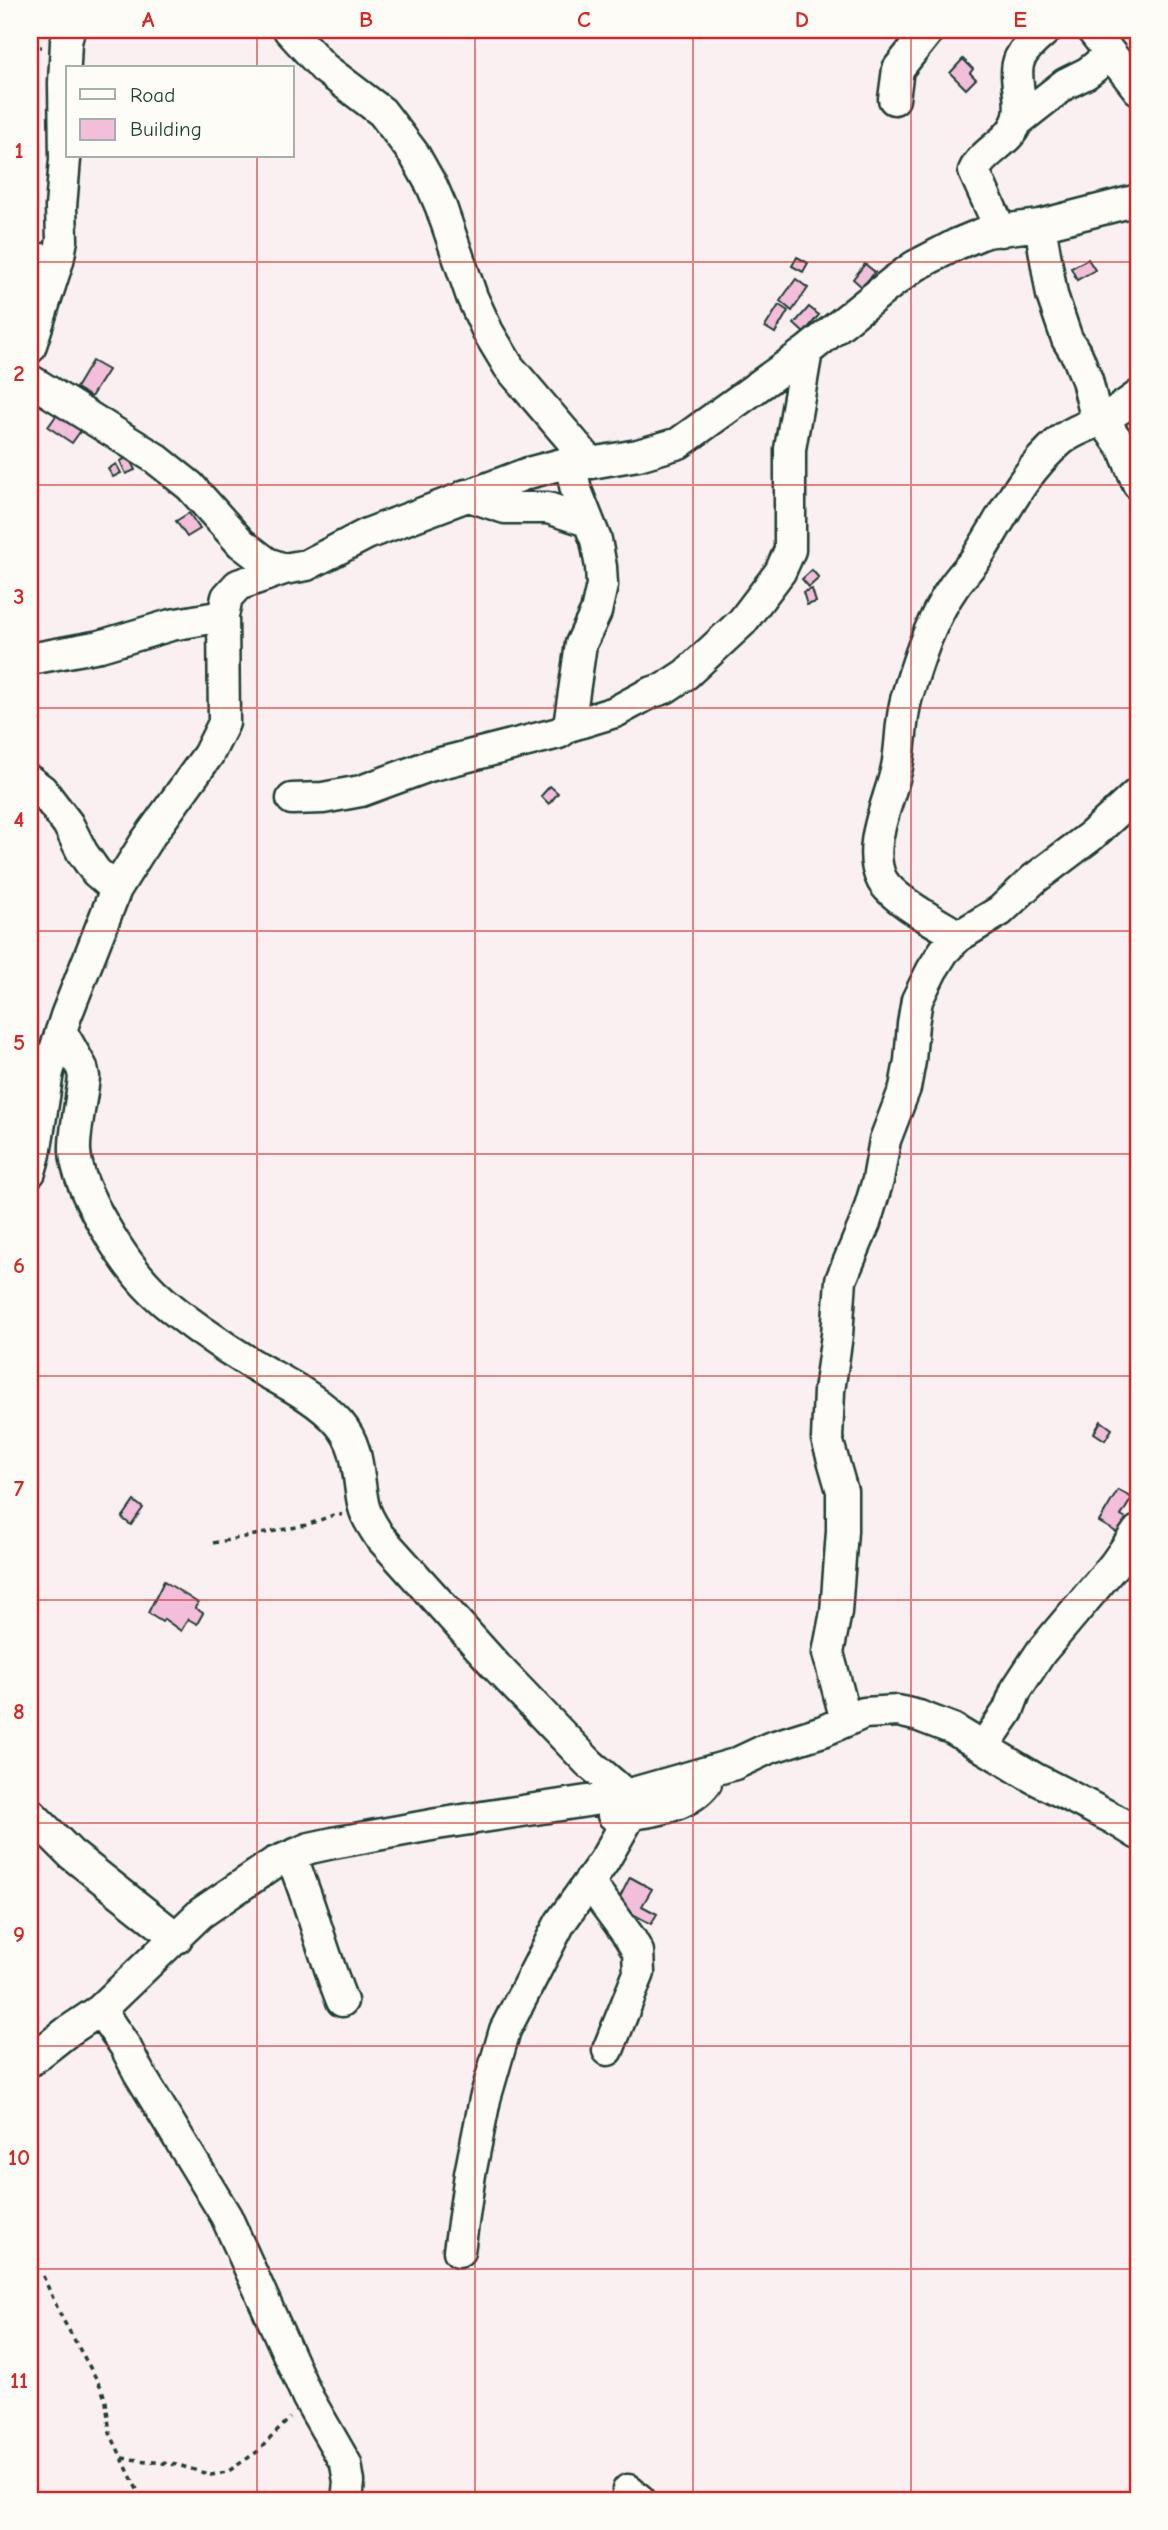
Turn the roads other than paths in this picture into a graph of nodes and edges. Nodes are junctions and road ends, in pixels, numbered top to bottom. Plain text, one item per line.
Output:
1 (69, 30) edge
2 (929, 30) edge
3 (1046, 30) edge
4 (1092, 30) edge
5 (296, 31) edge
6 (1110, 55) junction
7 (66, 66) edge
8 (1138, 89) edge
9 (894, 99) dead end
10 (1018, 121) junction
11 (66, 150) edge
12 (1138, 200) edge
13 (1040, 225) junction
14 (1001, 231) junction
15 (44, 259) edge
16 (30, 348) edge
17 (807, 351) junction
18 (30, 380) edge
19 (1138, 396) edge
20 (1100, 420) junction
21 (581, 462) junction
22 (1138, 484) edge
23 (466, 495) junction
24 (587, 521) junction
25 (241, 543) junction
26 (284, 569) junction
27 (238, 585) junction
28 (223, 616) junction
29 (30, 659) edge
30 (569, 726) junction
31 (30, 781) edge
32 (1138, 793) edge
33 (292, 799) dead end
34 (116, 890) junction
35 (959, 936) junction
36 (61, 1031) junction
37 (30, 1171) edge
38 (1138, 1531) edge
39 (846, 1720) junction
40 (984, 1746) junction
41 (629, 1805) junction
42 (30, 1813) edge
43 (1138, 1834) edge
44 (291, 1856) junction
45 (589, 1882) junction
46 (177, 1938) junction
47 (342, 2001) dead end
48 (100, 2010) junction
49 (608, 2050) dead end
50 (30, 2061) edge
51 (459, 2251) dead end
52 (351, 2496) edge

1 - 7 street
2 - 9 street
3 - 10 street
4 - 6 street
5 - 21 street
6 - 8 street
6 - 10 street
10 - 14 street
11 - 15 street
12 - 13 street
13 - 14 street
13 - 20 street
14 - 17 street
15 - 16 street
17 - 21 street
17 - 30 street
18 - 25 street
19 - 20 street
20 - 22 street
20 - 35 street
21 - 23 street
21 - 24 street
23 - 24 street
23 - 26 street
24 - 30 street
25 - 26 street
25 - 27 street
26 - 27 street
27 - 28 street
28 - 29 street
28 - 34 street
30 - 33 street
31 - 34 street
32 - 35 street
34 - 36 street
35 - 39 street
36 - 37 street
36 - 41 street
38 - 40 street
39 - 40 street
39 - 41 street
40 - 43 street
41 - 44 street
41 - 45 street
42 - 46 street
44 - 46 street
44 - 47 street
45 - 49 street
45 - 51 street
46 - 48 street
48 - 50 street
48 - 52 street

